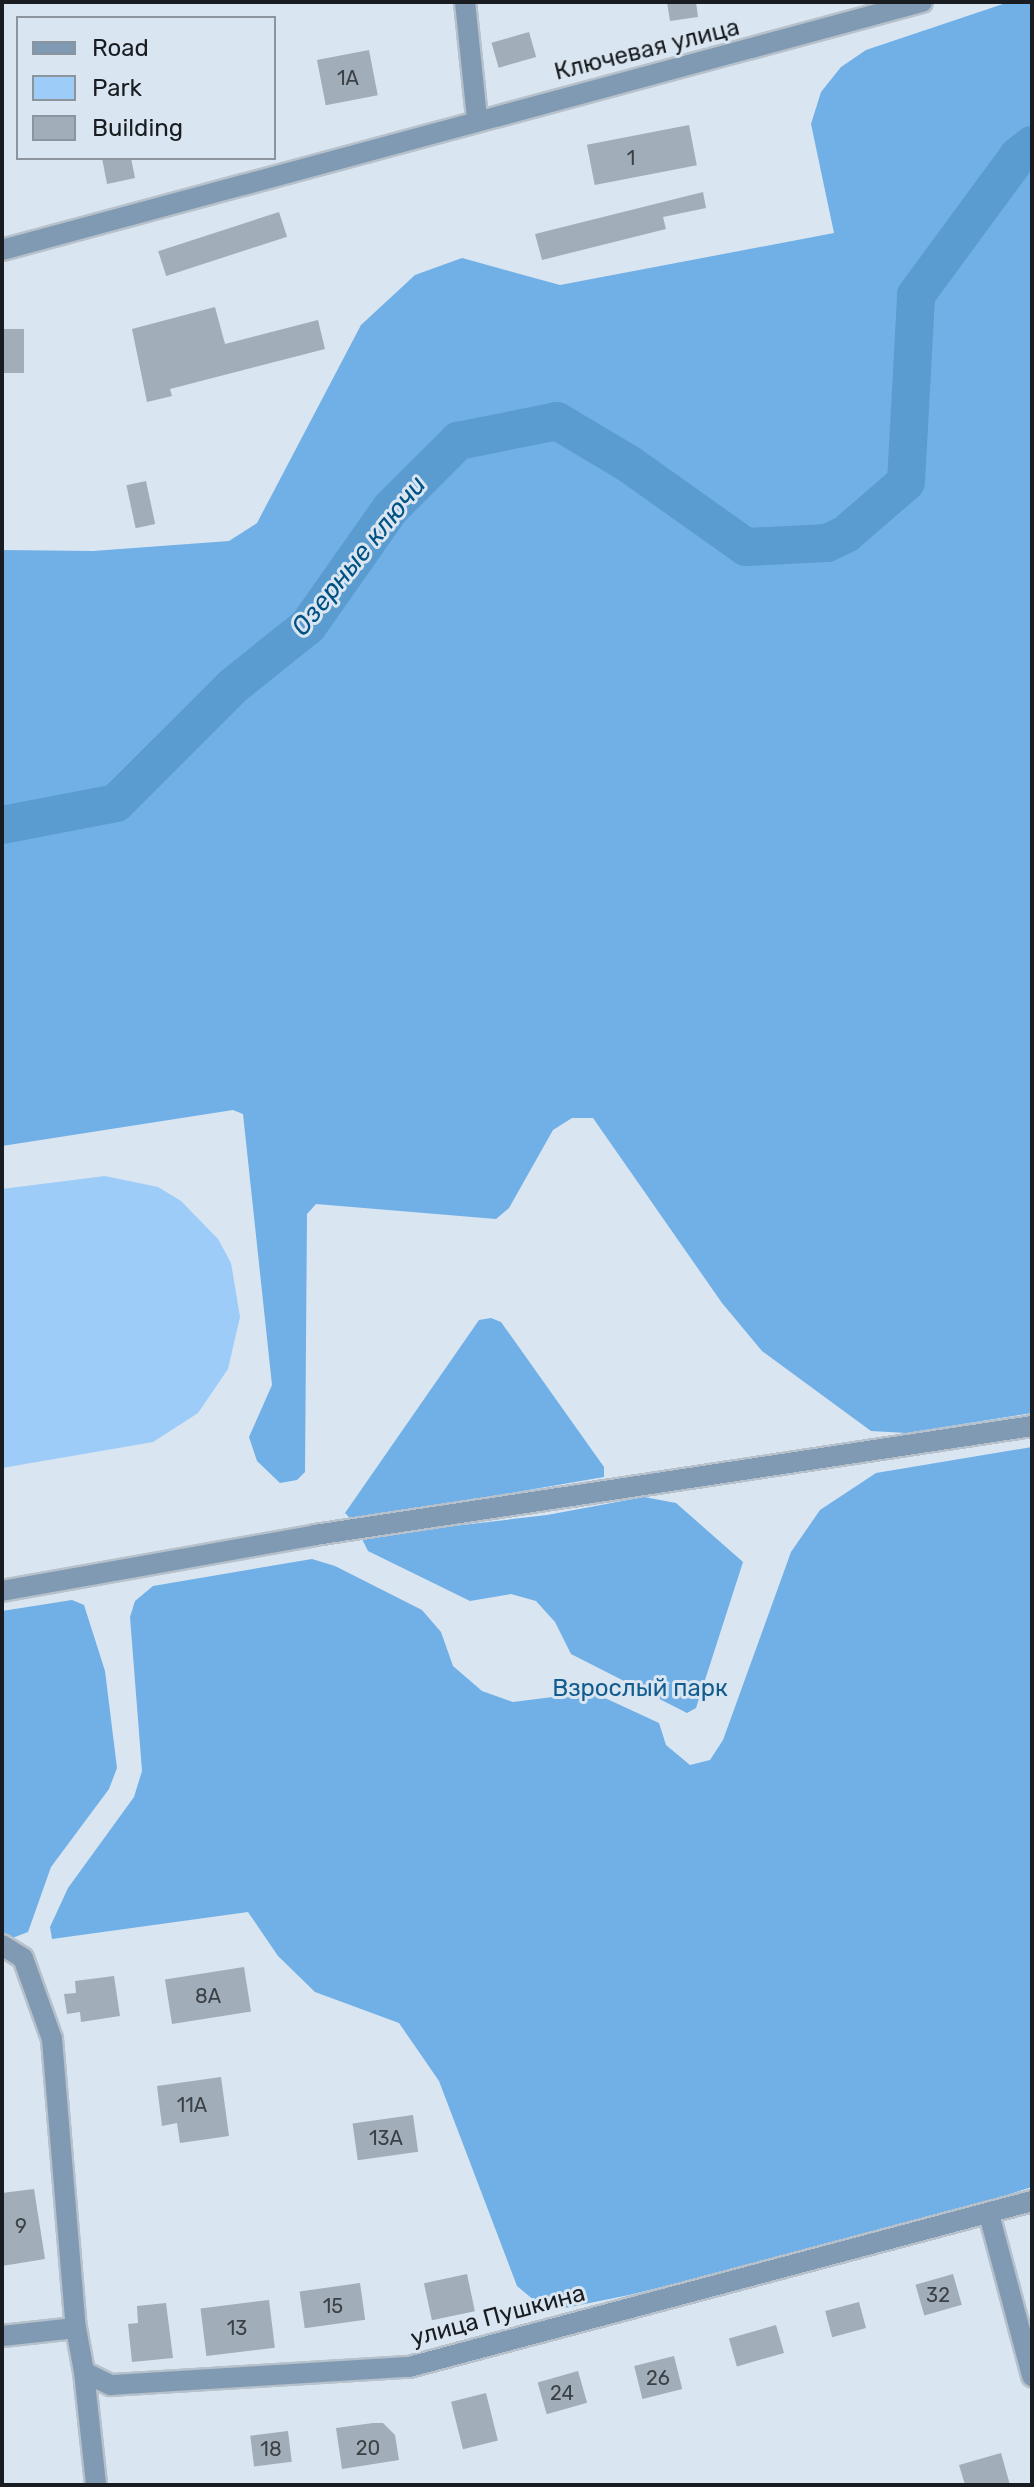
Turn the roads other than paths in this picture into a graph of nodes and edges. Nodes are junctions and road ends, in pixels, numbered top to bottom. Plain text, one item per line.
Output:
1 (465, 2) edge
2 (922, 2) edge
3 (477, 119) junction
4 (2, 250) edge
5 (1032, 1426) edge
6 (2, 1591) edge
7 (2, 1945) edge
8 (1032, 2201) edge
9 (989, 2214) junction
10 (76, 2328) junction
11 (2, 2336) edge
12 (84, 2372) junction
13 (1032, 2376) edge
14 (96, 2485) edge

1 - 3 street
2 - 3 street, Ключевая улица
3 - 4 street, Ключевая улица
5 - 6 street
7 - 10 street
8 - 9 street, улица Пушкина
9 - 12 street, улица Пушкина
9 - 13 street
10 - 11 street
10 - 12 street
12 - 14 street

